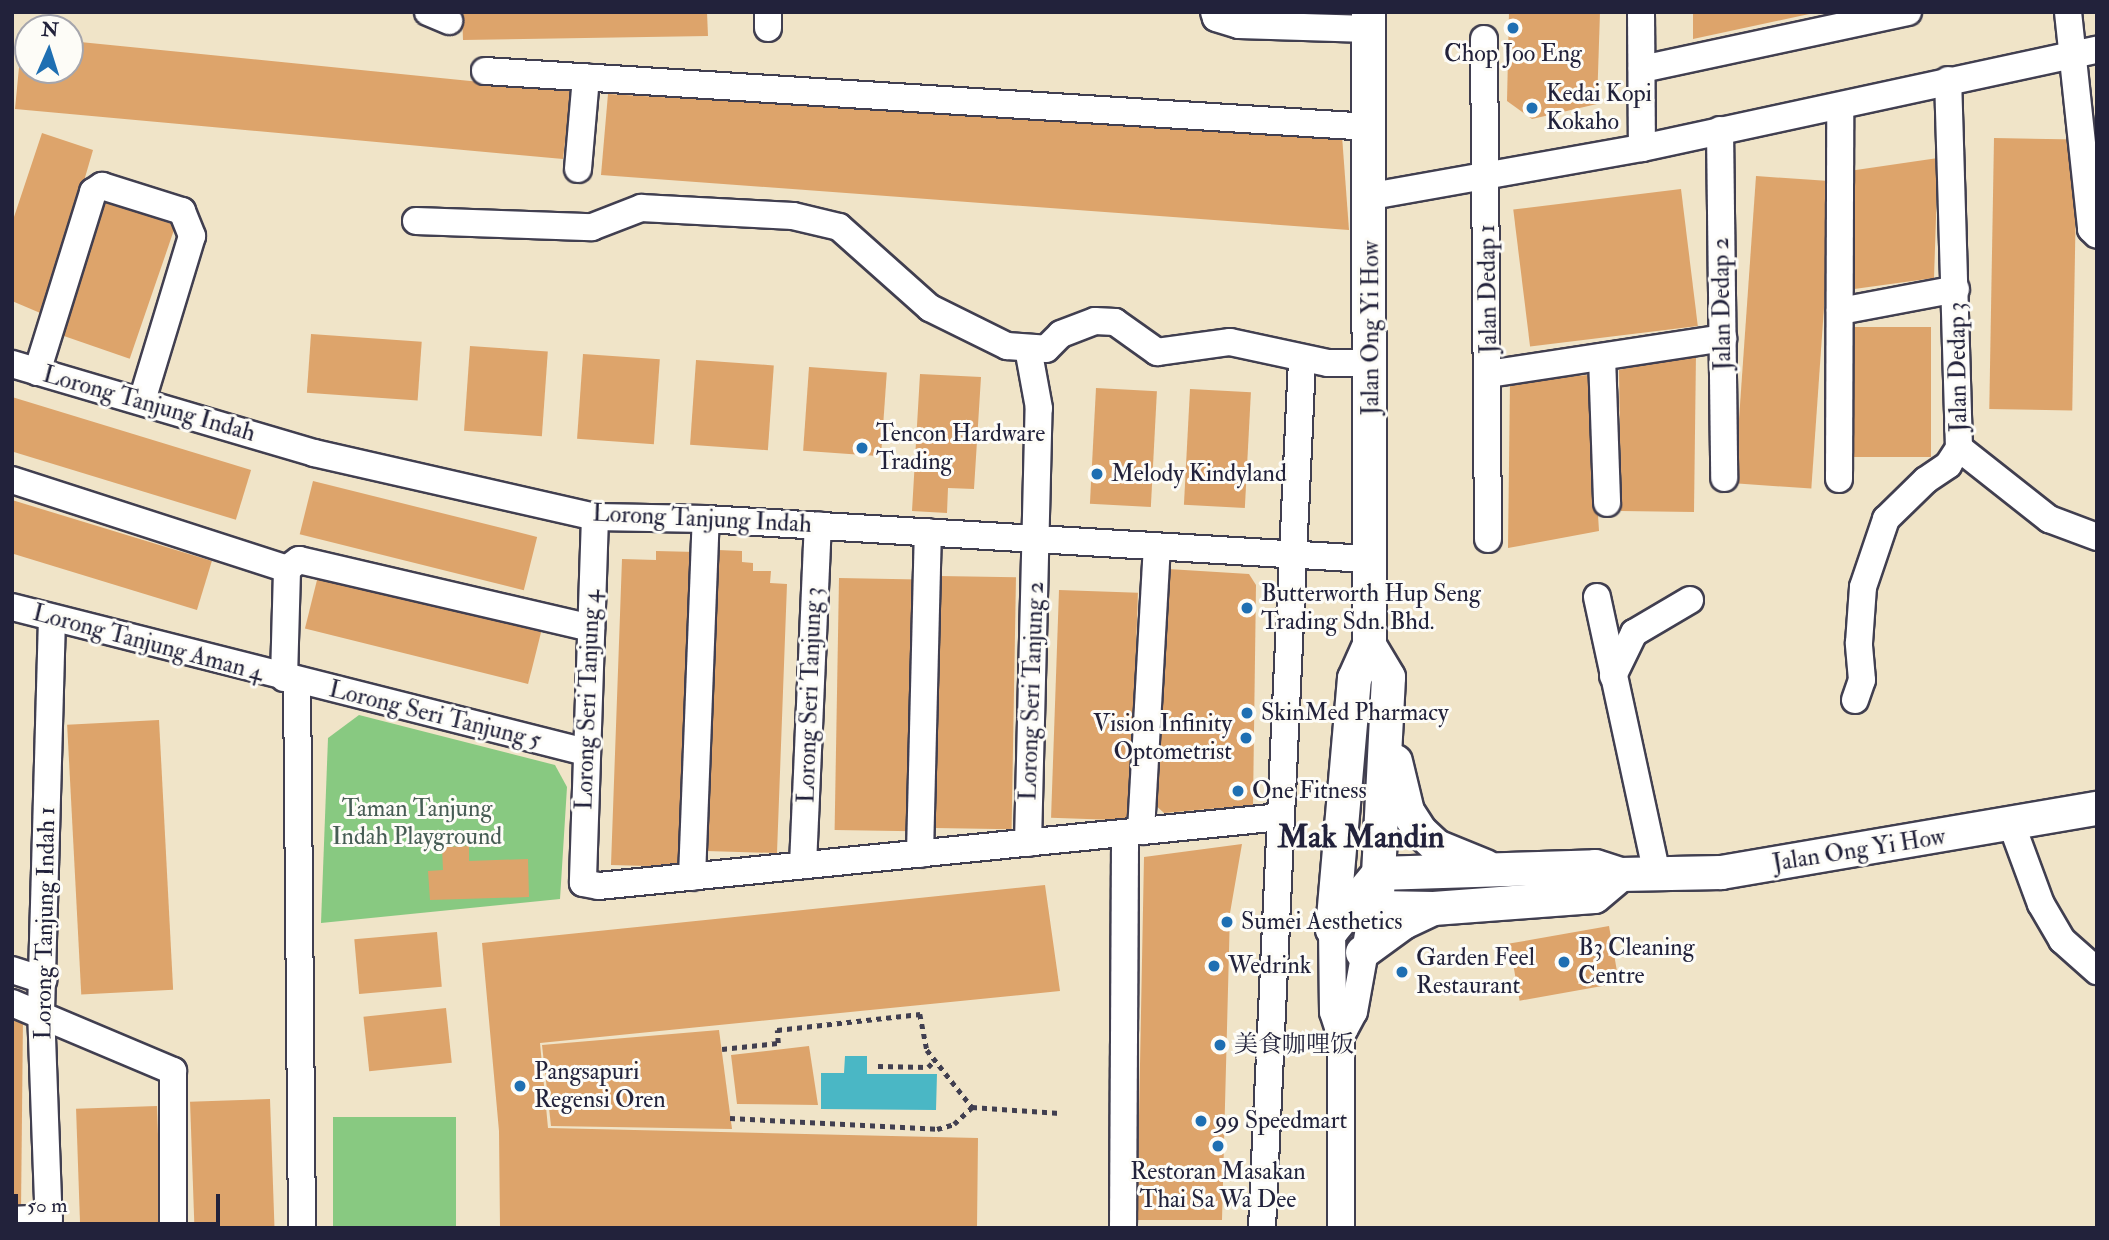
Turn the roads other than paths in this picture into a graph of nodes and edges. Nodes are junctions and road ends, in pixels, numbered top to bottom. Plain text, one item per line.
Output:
1 (1214, 12) edge
2 (1641, 12) edge
3 (1908, 12) edge
4 (2068, 12) edge
5 (1368, 21) edge
6 (1484, 39) dead end
7 (2085, 52) edge
8 (1643, 69) junction
9 (485, 71) dead end
10 (586, 78) junction
11 (1948, 80) junction
12 (1840, 107) junction
13 (1369, 127) junction
14 (1720, 131) junction
15 (1642, 148) junction
16 (578, 169) dead end
17 (1487, 177) junction
18 (1372, 196) junction
19 (416, 221) dead end
20 (2097, 235) edge
21 (1956, 289) junction
22 (1840, 311) junction
23 (1723, 338) junction
24 (1028, 348) junction
25 (1602, 357) junction
26 (1302, 359) junction
27 (1371, 363) junction
28 (25, 368) edge
29 (1489, 374) junction
30 (142, 401) junction
31 (1959, 448) junction
32 (1724, 478) dead end
33 (1839, 479) dead end
34 (12, 480) edge
35 (1607, 503) dead end
36 (595, 516) junction
37 (706, 519) junction
38 (818, 525) junction
39 (928, 532) junction
40 (2097, 537) edge
41 (1037, 538) junction
42 (1488, 539) dead end
43 (1157, 548) junction
44 (1297, 555) junction
45 (1368, 559) junction
46 (287, 569) junction
47 (1597, 597) dead end
48 (1690, 600) dead end
49 (12, 607) edge
50 (52, 618) junction
51 (591, 628) junction
52 (1369, 645) junction
53 (1614, 676) junction
54 (291, 680) junction
55 (1855, 700) dead end
56 (1387, 725) junction
57 (586, 752) junction
58 (1344, 806) junction
59 (2097, 808) edge
60 (1281, 817) junction
61 (2011, 823) junction
62 (1133, 832) junction
63 (1028, 843) junction
64 (920, 854) junction
65 (803, 865) junction
66 (1496, 871) junction
67 (1620, 874) junction
68 (1657, 875) junction
69 (692, 877) junction
70 (1373, 890) junction
71 (1433, 908) junction
72 (1332, 929) junction
73 (1362, 953) junction
74 (12, 970) edge
75 (2097, 971) edge
76 (43, 981) junction
77 (12, 1003) edge
78 (41, 1012) junction
79 (1341, 1036) junction
80 (12, 1220) edge
81 (49, 1223) edge
82 (173, 1228) edge
83 (302, 1228) edge
84 (1123, 1228) edge
85 (1262, 1228) edge
86 (1341, 1228) edge

1 - 5 street
2 - 8 street
3 - 8 street
4 - 7 street
5 - 13 main road, Jalan Ong Yi How
6 - 17 street, Jalan Dedap 1
7 - 11 street
7 - 20 street
8 - 15 street
9 - 10 street
10 - 13 street
10 - 16 street
11 - 12 street
11 - 21 street, Jalan Dedap 3
12 - 14 street
12 - 22 street
13 - 18 main road, Jalan Ong Yi How
14 - 15 street
14 - 23 street, Jalan Dedap 2
15 - 17 street
17 - 18 street
17 - 29 street, Jalan Dedap 1
18 - 27 main road, Jalan Ong Yi How
19 - 24 street
21 - 22 street
21 - 31 street, Jalan Dedap 3
22 - 33 street
23 - 25 street
23 - 32 street, Jalan Dedap 2
24 - 26 street
24 - 41 street, Lorong Seri Tanjung 2
25 - 29 street
25 - 35 street
26 - 27 street
26 - 44 street
27 - 45 main road, Jalan Ong Yi How
28 - 30 street, Lorong Tanjung Indah
28 - 30 street
29 - 42 street, Jalan Dedap 1
30 - 36 street, Lorong Tanjung Indah
31 - 40 street
31 - 55 street, Jalan Dedap 3
34 - 46 street
36 - 37 street, Lorong Tanjung Indah
36 - 51 street, Lorong Seri Tanjung 4
37 - 38 street, Lorong Tanjung Indah
37 - 69 street
38 - 39 street, Lorong Tanjung Indah
38 - 65 street, Lorong Seri Tanjung 3
39 - 41 street, Lorong Tanjung Indah
39 - 64 street
41 - 43 street, Lorong Tanjung Indah
41 - 63 street, Lorong Seri Tanjung 2
43 - 44 street, Lorong Tanjung Indah
43 - 62 street
44 - 45 street, Lorong Tanjung Indah
44 - 60 street
45 - 52 main road, Jalan Ong Yi How
46 - 51 street
46 - 54 street
47 - 53 street
48 - 53 street
49 - 50 street, Lorong Tanjung Aman 4
50 - 54 street, Lorong Tanjung Aman 4
50 - 76 street, Lorong Tanjung Indah 1
51 - 57 street, Lorong Seri Tanjung 4
52 - 56 main road
52 - 58 main road, Jalan Ong Yi How
53 - 68 street
54 - 57 street, Lorong Seri Tanjung 5
54 - 83 street
56 - 66 main road
56 - 70 main road
57 - 69 street, Lorong Seri Tanjung 4
58 - 70 main road
58 - 72 main road, Jalan Ong Yi How
59 - 61 main road, Jalan Ong Yi How
60 - 62 street
60 - 85 street
61 - 68 main road, Jalan Ong Yi How
61 - 75 street
62 - 63 street
62 - 84 street
63 - 64 street
64 - 65 street
65 - 69 street
66 - 67 main road, Jalan Ong Yi How
66 - 70 main road, Jalan Ong Yi How
67 - 68 main road, Jalan Ong Yi How
67 - 71 main road
70 - 71 main road
70 - 72 main road
70 - 73 street
71 - 73 main road
72 - 79 street
73 - 79 street
74 - 76 street
76 - 78 street, Lorong Tanjung Indah 1
77 - 78 street
78 - 81 street, Lorong Tanjung Indah 1
78 - 82 street
79 - 86 street
80 - 81 street

